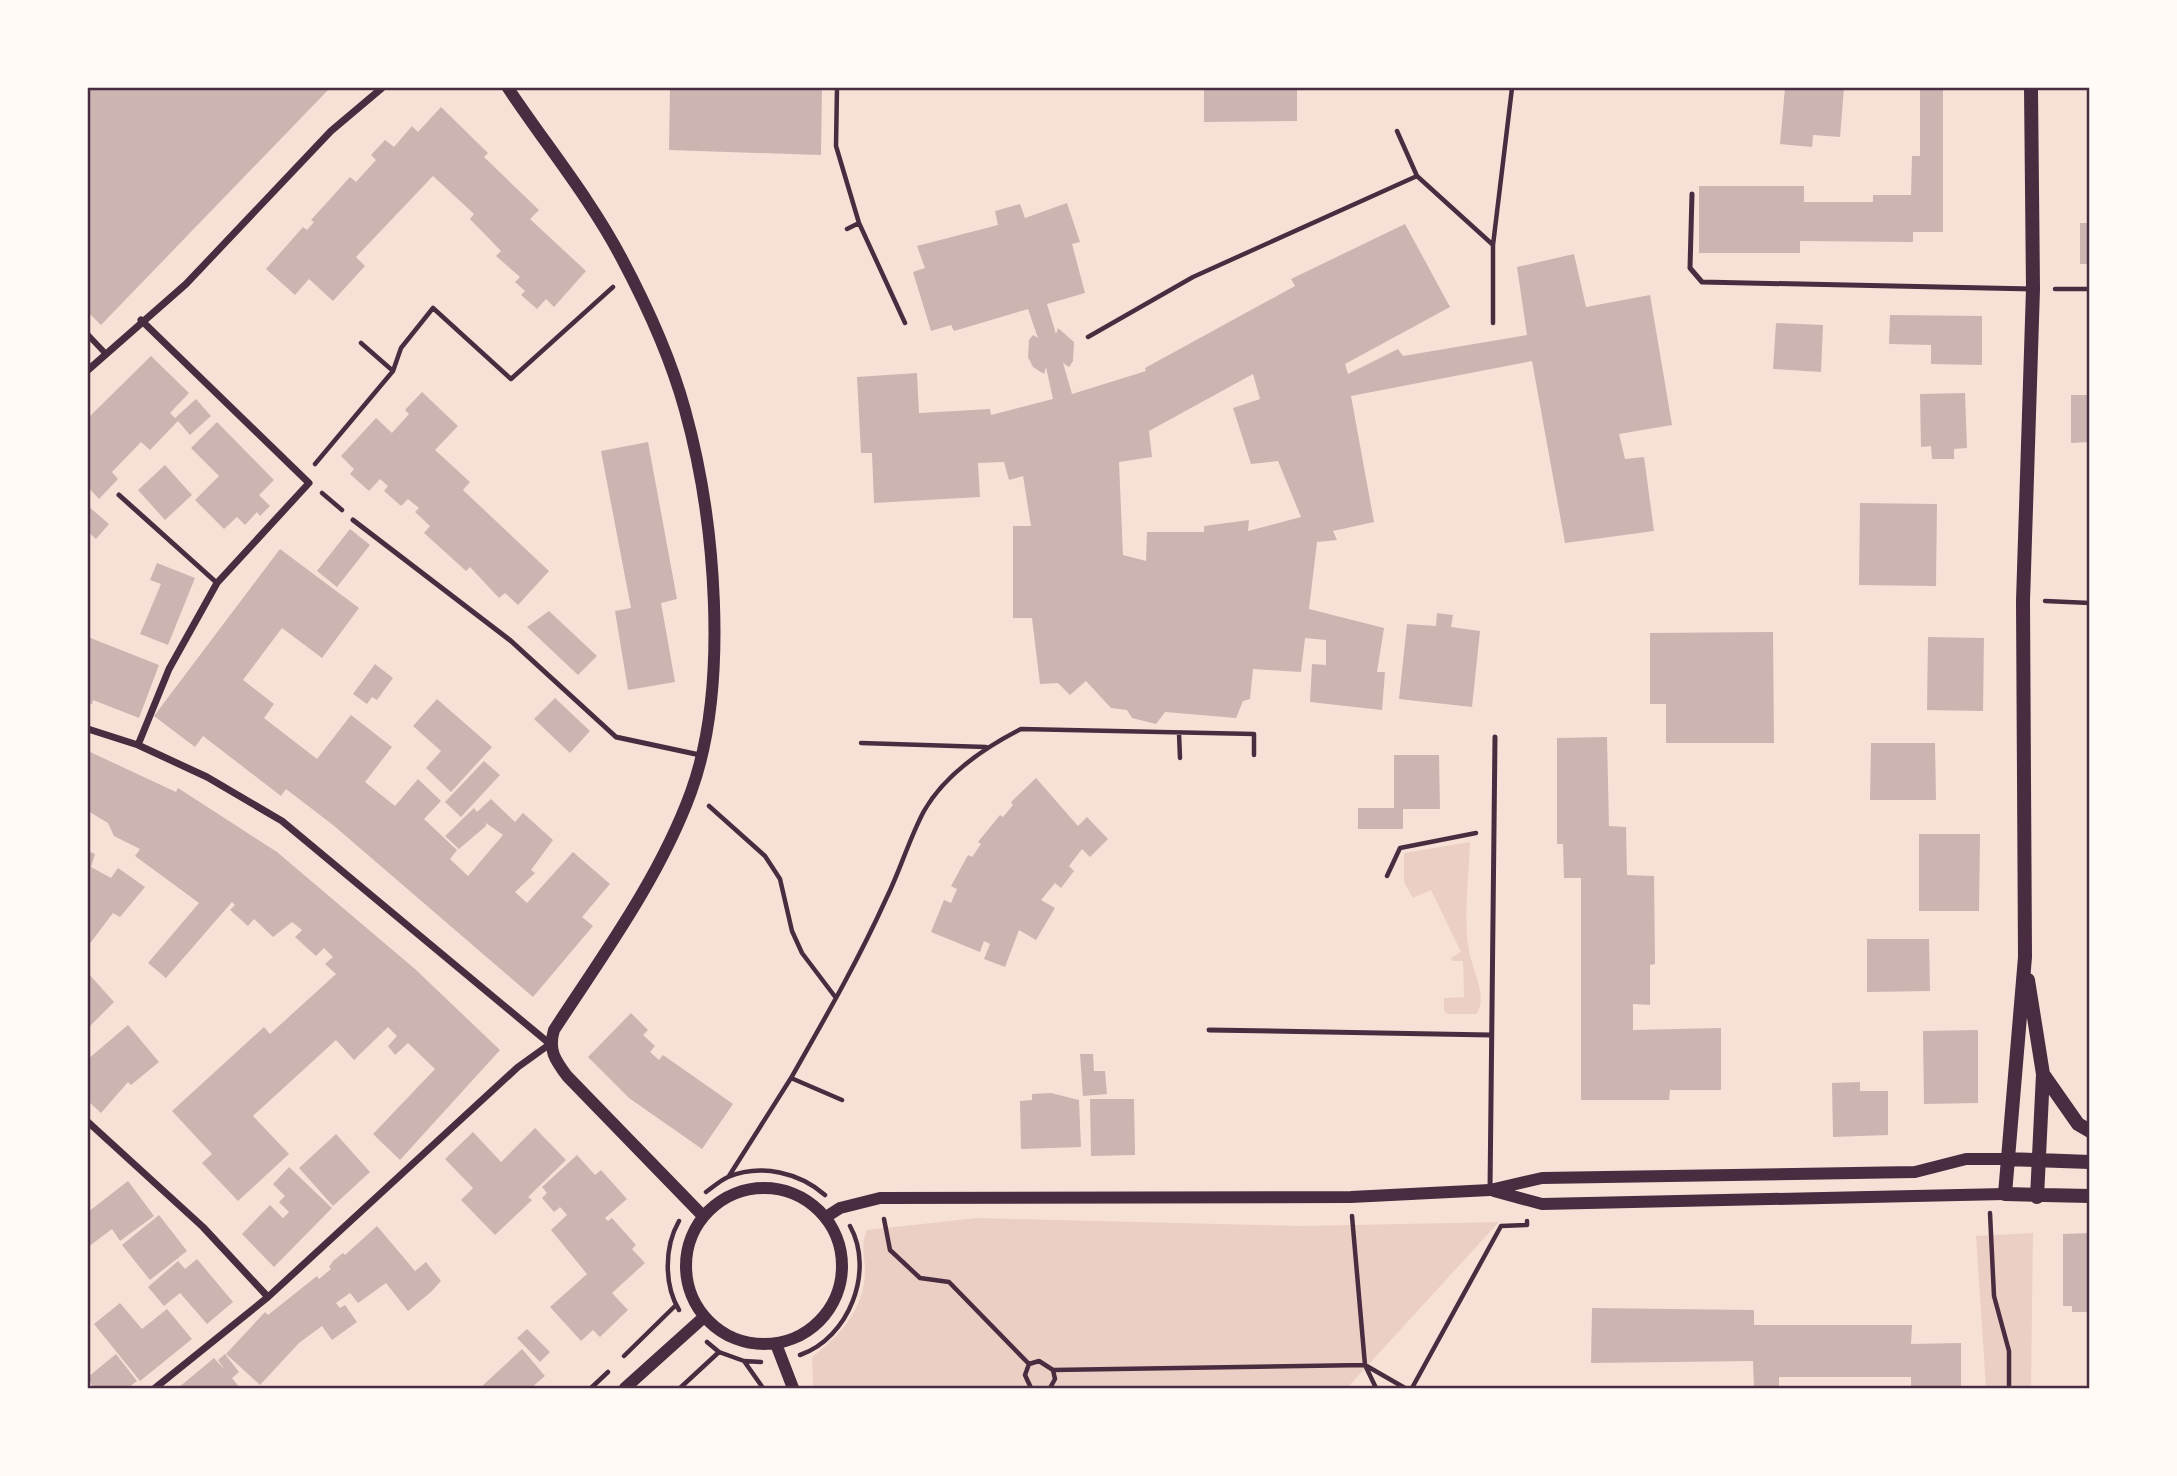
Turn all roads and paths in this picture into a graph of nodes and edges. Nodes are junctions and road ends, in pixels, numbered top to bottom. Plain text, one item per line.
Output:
1 (382, 88) edge
2 (508, 88) edge
3 (837, 88) edge
4 (1512, 88) edge
5 (2031, 88) edge
6 (1397, 131) dead end
7 (1417, 176) junction
8 (1692, 194) dead end
9 (859, 223) junction
10 (847, 229) dead end
11 (1493, 245) junction
12 (629, 272) junction
13 (2033, 289) junction
14 (2090, 289) edge
15 (141, 320) junction
16 (905, 323) dead end
17 (1493, 323) dead end
18 (88, 335) edge
19 (1088, 337) dead end
20 (361, 343) dead end
21 (105, 353) junction
22 (88, 370) edge
23 (393, 371) junction
24 (309, 482) junction
25 (119, 495) dead end
26 (353, 520) joint
27 (217, 583) junction
28 (2023, 600) junction
29 (2090, 603) edge
30 (88, 729) edge
31 (1178, 733) junction
32 (1495, 737) dead end
33 (861, 743) dead end
34 (138, 745) junction
35 (987, 747) junction
36 (701, 755) junction
37 (1254, 755) dead end
38 (1180, 758) dead end
39 (691, 792) junction
40 (1494, 830) junction
41 (1387, 876) dead end
42 (2025, 957) junction
43 (836, 998) junction
44 (1209, 1030) dead end
45 (1491, 1035) junction
46 (550, 1044) junction
47 (2043, 1074) junction
48 (791, 1078) junction
49 (842, 1100) dead end
50 (88, 1122) edge
51 (2090, 1131) edge
52 (2008, 1159) junction
53 (2037, 1162) junction
54 (2090, 1162) edge
55 (728, 1177) junction
56 (1490, 1190) junction
57 (2005, 1194) junction
58 (1988, 1195) junction
59 (2090, 1196) edge
60 (1350, 1197) junction
61 (2037, 1197) junction
62 (880, 1198) junction
63 (1525, 1199) junction
64 (691, 1203) junction
65 (840, 1208) junction
66 (702, 1215) junction
67 (826, 1217) junction
68 (268, 1297) junction
69 (676, 1305) junction
70 (704, 1317) junction
71 (691, 1329) junction
72 (776, 1344) junction
73 (719, 1352) junction
74 (619, 1361) dead end
75 (744, 1361) junction
76 (782, 1361) junction
77 (1029, 1364) junction
78 (1365, 1364) junction
79 (610, 1370) dead end
80 (1053, 1370) junction
81 (155, 1388) edge
82 (591, 1388) edge
83 (625, 1388) edge
84 (680, 1388) edge
85 (763, 1388) edge
86 (793, 1388) edge
87 (1031, 1388) edge
88 (1050, 1388) edge
89 (1376, 1388) edge
90 (1405, 1388) edge
91 (1412, 1388) edge
92 (2009, 1388) edge

1 - 15 street
2 - 12 street
3 - 9 path
4 - 11 path
5 - 13 main road
6 - 7 path
7 - 11 path
7 - 19 path
8 - 13 lane
9 - 10 path
9 - 16 path
11 - 17 path
12 - 23 path
12 - 36 street
13 - 14 path
13 - 28 main road
15 - 21 street
15 - 24 street
18 - 21 street
20 - 23 path
21 - 22 street
23 - 24 path
24 - 26 path
24 - 27 street
25 - 27 lane
26 - 36 lane
27 - 34 street
28 - 29 path
28 - 42 main road
30 - 34 street
31 - 35 path
31 - 37 path
31 - 38 path
32 - 40 lane
33 - 35 path
34 - 46 street
35 - 43 path
36 - 39 street
39 - 43 path
39 - 46 street
40 - 41 path
40 - 45 lane
42 - 47 main road
42 - 52 main road
43 - 48 path
44 - 45 lane
45 - 56 lane
46 - 64 street
46 - 68 street
47 - 51 main road
47 - 53 main road
48 - 49 path
48 - 55 path
50 - 68 street
52 - 53 main road
52 - 56 street
52 - 57 main road
53 - 54 main road
53 - 61 main road
55 - 64 path
55 - 65 path
56 - 60 street
56 - 63 street
57 - 58 street
57 - 61 main road
58 - 63 street
58 - 92 path
59 - 61 main road
60 - 62 street
60 - 78 path
62 - 65 street
62 - 77 path
63 - 91 path
64 - 66 street
64 - 69 path
65 - 67 street
65 - 76 path
66 - 67 street
66 - 70 street
67 - 72 street
68 - 81 street
69 - 71 path
69 - 74 path
70 - 71 street
70 - 72 street
71 - 73 path
71 - 83 street
72 - 76 street
73 - 75 path
73 - 84 path
75 - 76 path
75 - 85 path
76 - 86 street
77 - 80 path
77 - 87 path
78 - 80 path
78 - 89 path
78 - 90 path
79 - 82 path
80 - 88 path

